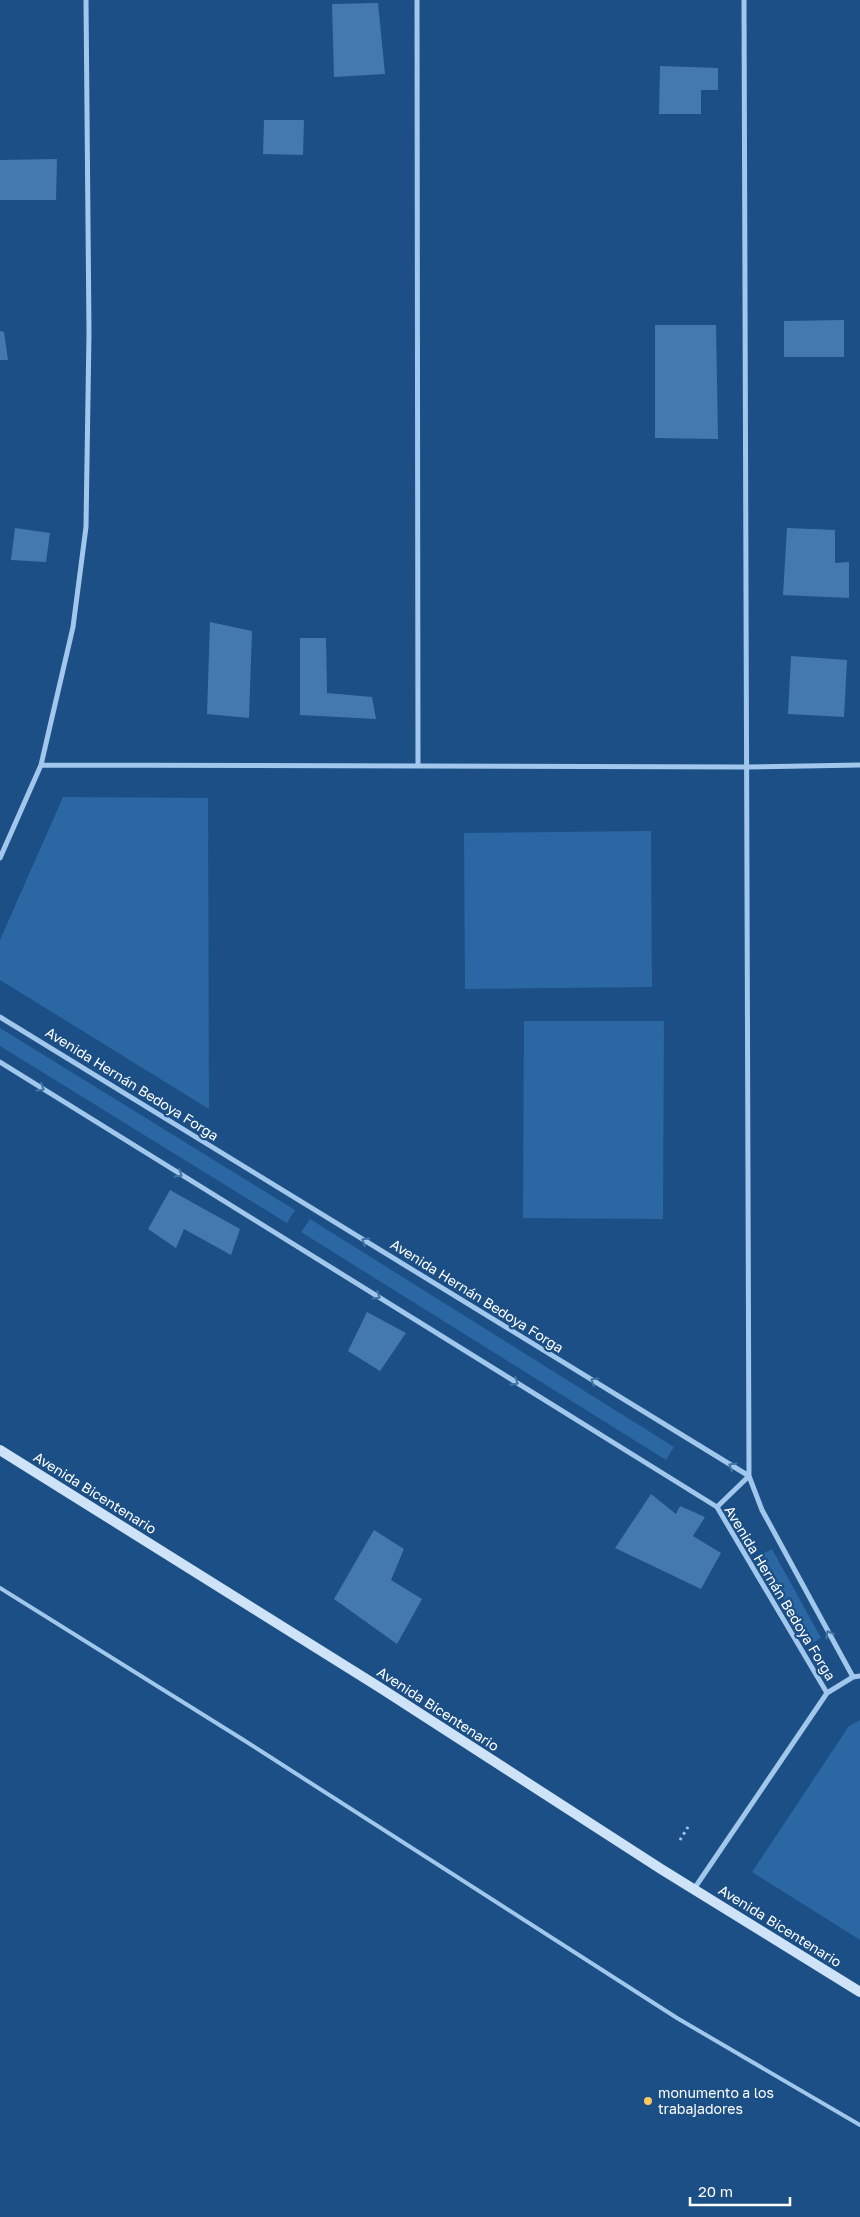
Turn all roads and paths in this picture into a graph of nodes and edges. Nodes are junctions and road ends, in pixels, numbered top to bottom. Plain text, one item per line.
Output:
1 (86, 0) edge
2 (417, 0) edge
3 (744, 0) edge
4 (41, 764) junction
5 (860, 765) edge
6 (418, 766) junction
7 (747, 767) junction
8 (0, 858) edge
9 (0, 1017) edge
10 (0, 1062) edge
11 (0, 1450) edge
12 (749, 1476) junction
13 (717, 1507) junction
14 (0, 1588) edge
15 (860, 1676) edge
16 (853, 1677) junction
17 (827, 1693) junction
18 (688, 1827) dead end
19 (680, 1840) dead end
20 (694, 1889) junction
21 (860, 1992) edge
22 (860, 2125) edge

1 - 4 street
2 - 6 street
3 - 7 street
4 - 6 street
4 - 8 street
5 - 7 street
6 - 7 street
7 - 12 street
12 -> 9 street, Avenida Hernán Bedoya Forga
10 -> 13 street, Avenida Hernán Bedoya Forga
11 - 20 main road, Avenida Bicentenario
12 - 13 street
16 -> 12 street, Avenida Hernán Bedoya Forga
13 - 17 street, Avenida Hernán Bedoya Forga
14 - 22 lane
15 - 16 street
16 - 17 street
17 - 20 street
18 - 19 path
20 - 21 main road, Avenida Bicentenario

